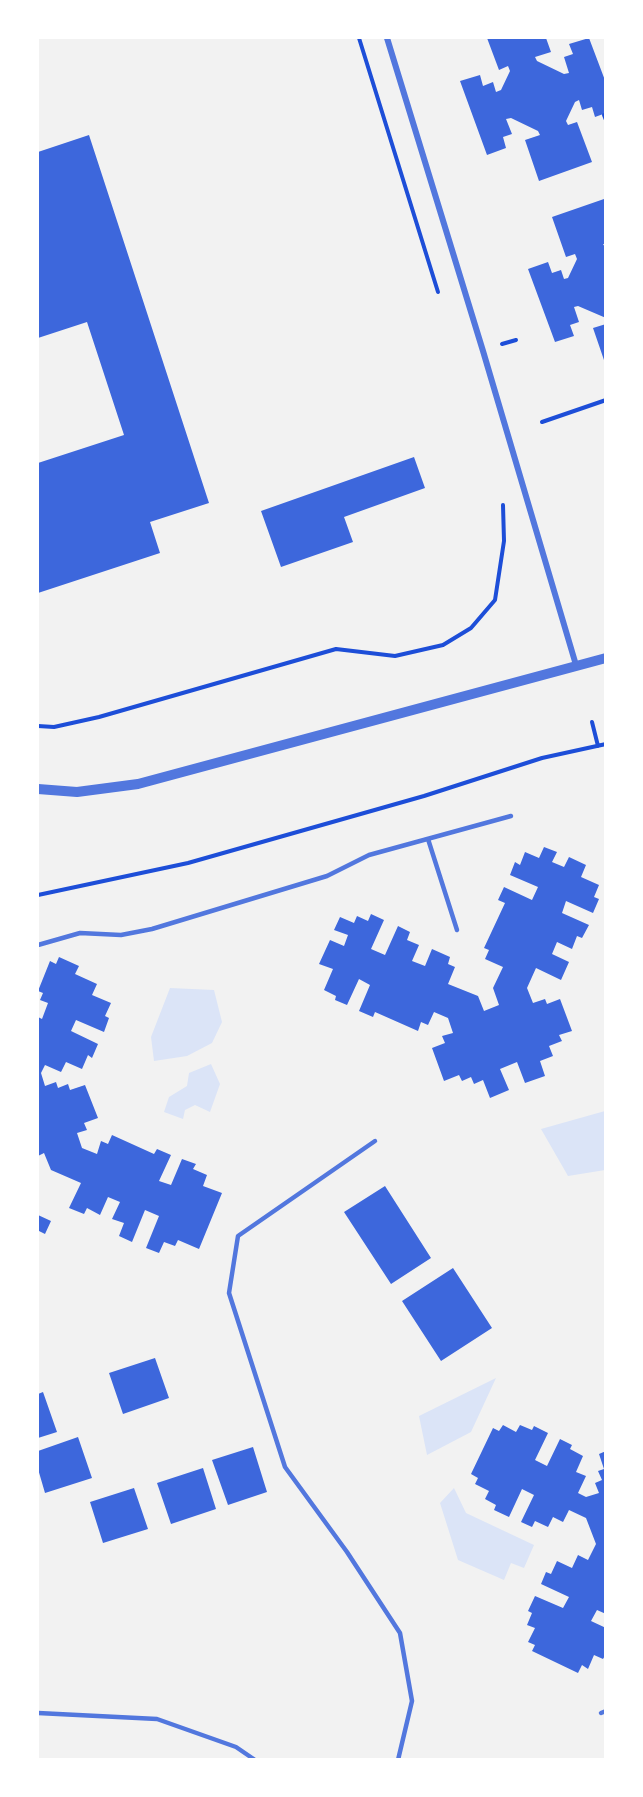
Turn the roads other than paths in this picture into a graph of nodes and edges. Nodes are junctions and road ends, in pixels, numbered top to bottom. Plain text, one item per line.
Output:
1 (387, 38) edge
2 (606, 658) edge
3 (576, 665) junction
4 (38, 789) edge
5 (511, 816) dead end
6 (428, 839) junction
7 (457, 930) dead end
8 (38, 945) edge
9 (375, 1141) dead end
10 (38, 1713) edge
11 (255, 1760) edge
12 (398, 1760) edge

1 - 3 street
2 - 3 street
3 - 4 street
5 - 6 lane
6 - 7 lane
6 - 8 lane
9 - 12 lane
10 - 11 lane

